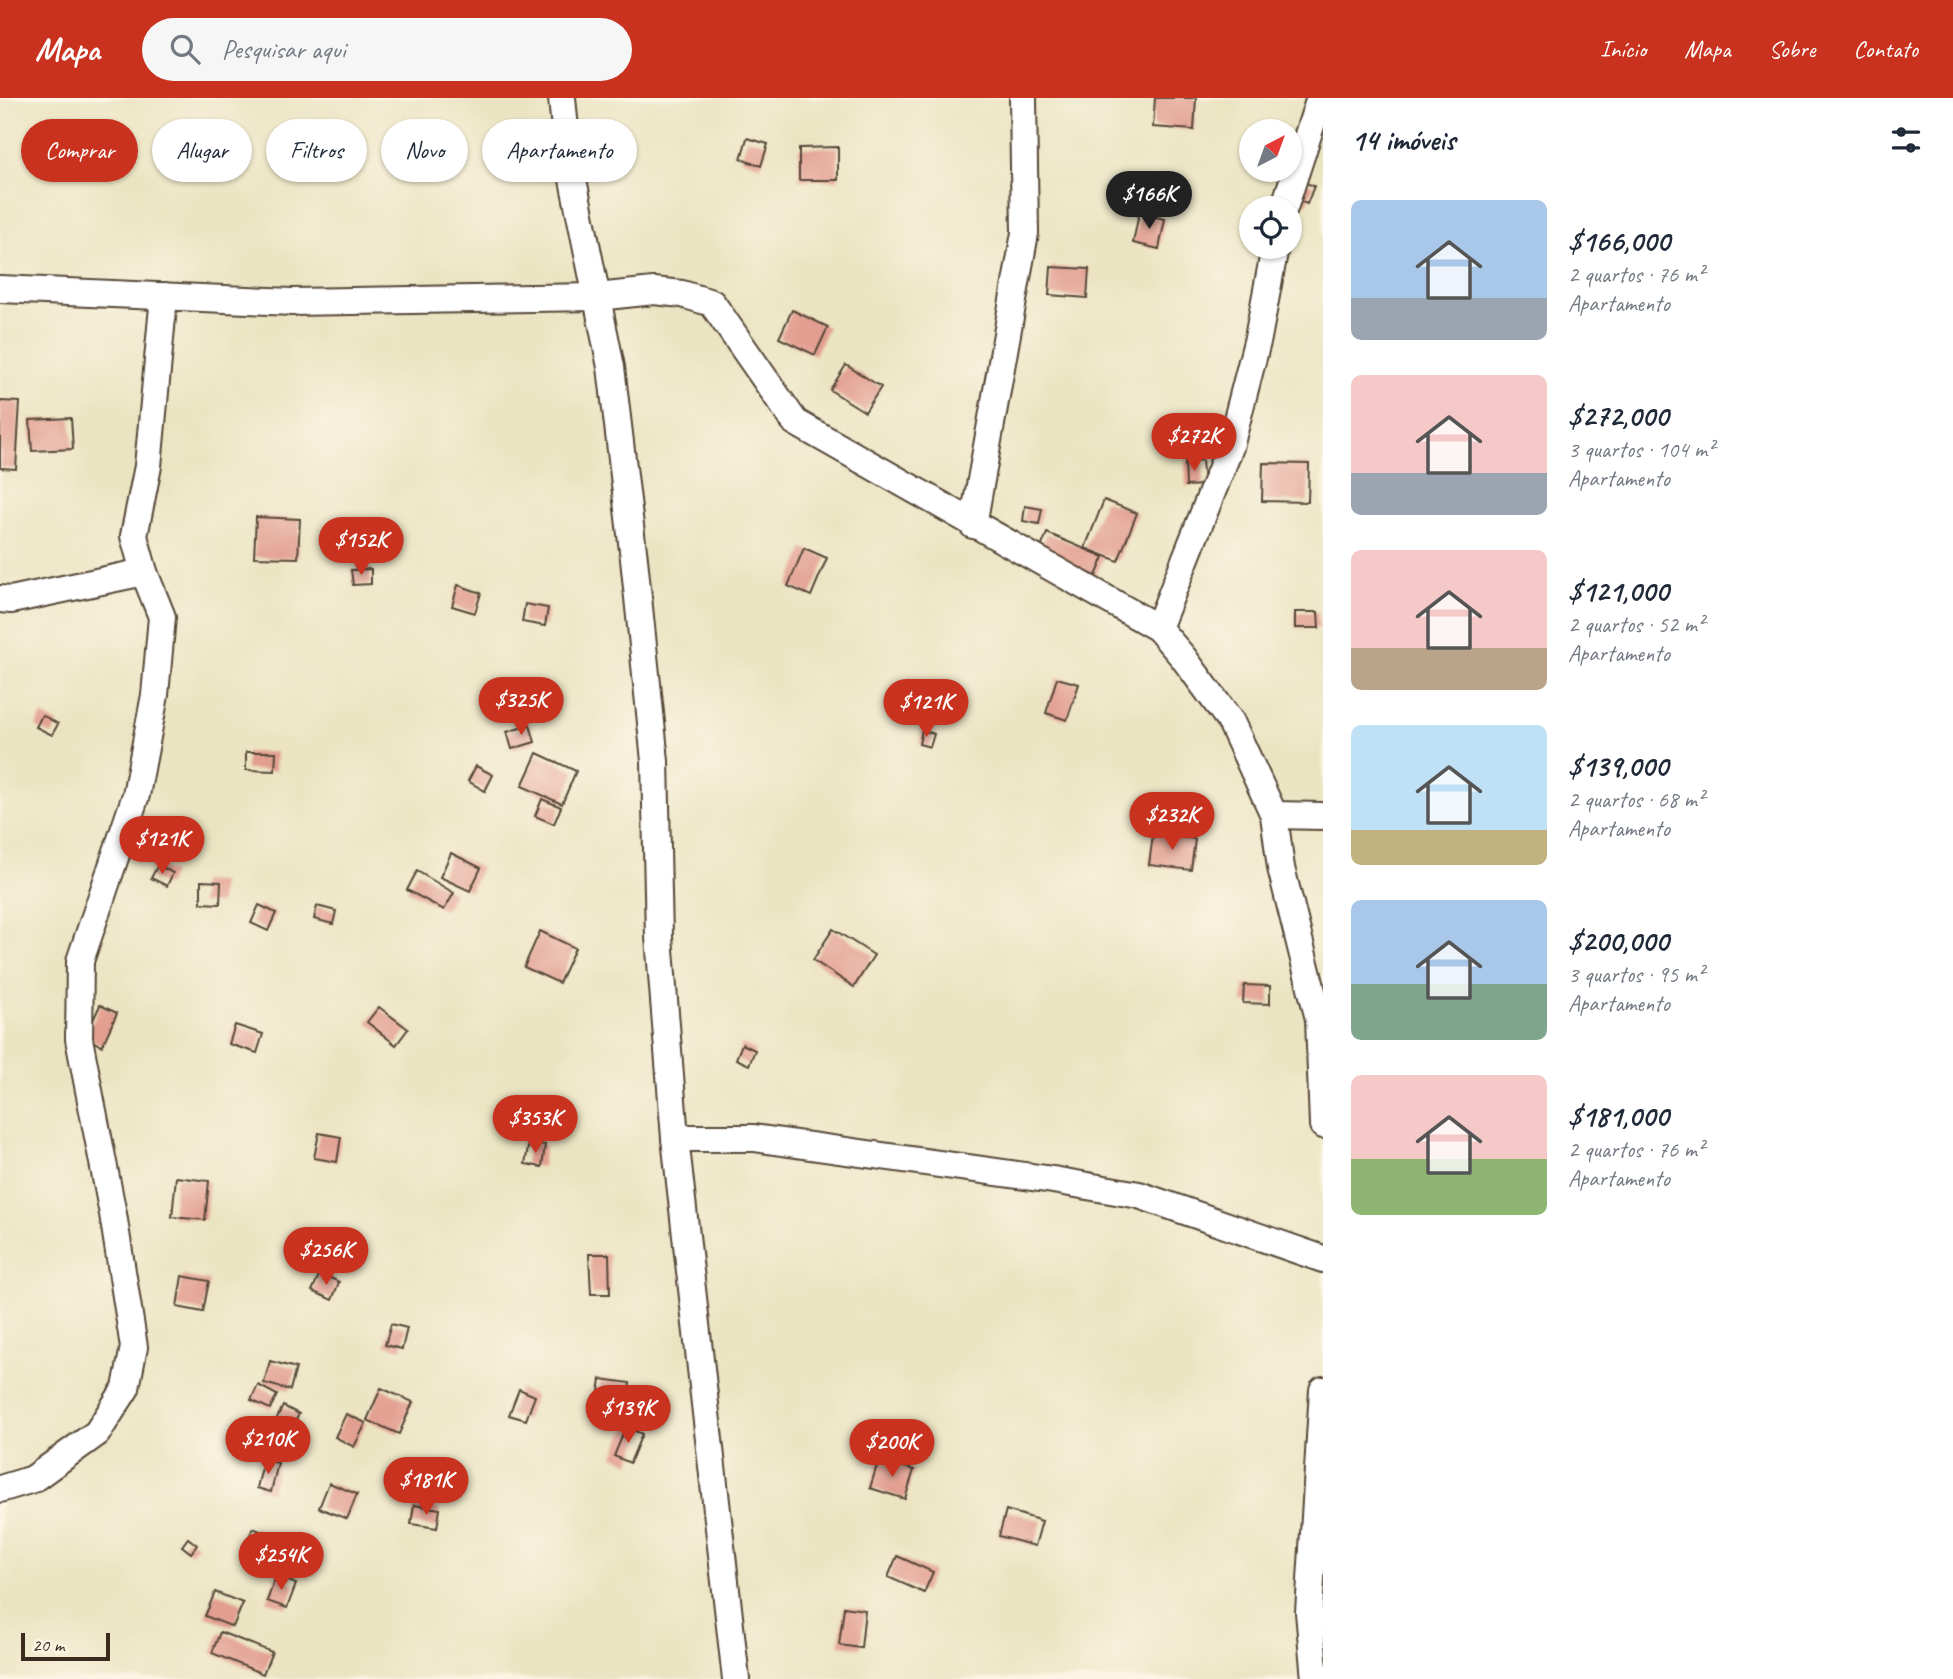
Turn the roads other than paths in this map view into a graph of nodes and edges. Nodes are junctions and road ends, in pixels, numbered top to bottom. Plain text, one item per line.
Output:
1 (562, 98) edge
2 (1023, 98) edge
3 (1320, 98) edge
4 (1288, 196) edge
5 (1273, 259) edge
6 (0, 289) edge
7 (164, 296) junction
8 (597, 297) junction
9 (973, 525) junction
10 (145, 572) junction
11 (0, 599) edge
12 (1158, 628) junction
13 (1275, 815) junction
14 (1323, 816) edge
15 (1323, 1125) edge
16 (675, 1138) junction
17 (1323, 1259) edge
18 (1323, 1390) edge
19 (0, 1489) edge
20 (736, 1679) edge
21 (1315, 1679) edge

1 - 8 street
2 - 9 street
3 - 4 street
5 - 12 street
6 - 7 street
7 - 8 street
7 - 10 street
8 - 9 street
8 - 16 street
9 - 12 street
10 - 11 street
10 - 19 street
12 - 13 street
13 - 14 street
13 - 15 street
16 - 17 street
16 - 20 street
18 - 21 street

